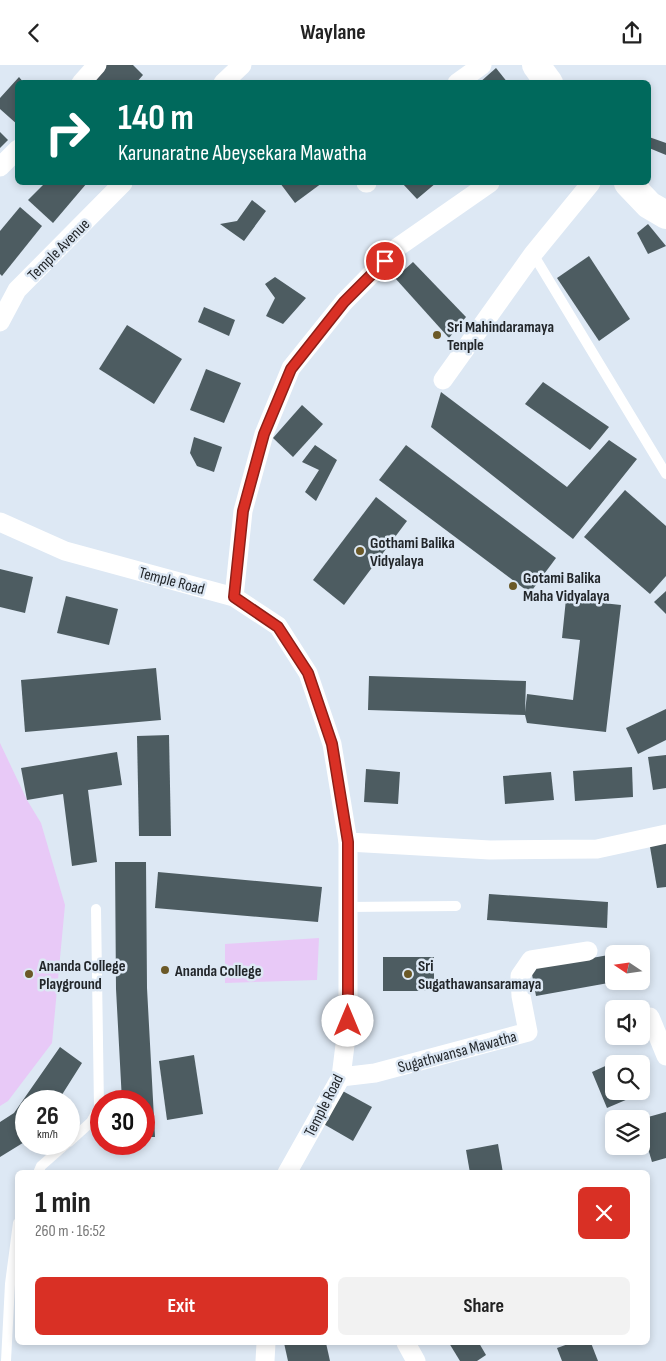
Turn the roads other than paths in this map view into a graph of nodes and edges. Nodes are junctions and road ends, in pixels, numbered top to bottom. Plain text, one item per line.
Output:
1 (97, 65) edge
2 (242, 65) edge
3 (482, 65) edge
4 (536, 65) edge
5 (83, 80) edge
6 (226, 80) edge
7 (461, 80) edge
8 (547, 80) edge
9 (15, 152) edge
10 (0, 167) edge
11 (121, 185) edge
12 (487, 185) edge
13 (589, 185) edge
14 (630, 185) edge
15 (666, 215) edge
16 (534, 254) junction
17 (0, 322) edge
18 (443, 381) dead end
19 (666, 474) edge
20 (0, 522) edge
21 (234, 597) junction
22 (666, 834) edge
23 (348, 842) junction
24 (456, 906) dead end
25 (348, 907) junction
26 (96, 909) dead end
27 (588, 951) dead end
28 (650, 1017) dead end
29 (666, 1056) edge
30 (341, 1077) junction
31 (80, 1133) edge
32 (53, 1155) edge
33 (39, 1170) edge
34 (289, 1170) edge
35 (15, 1246) edge
36 (266, 1345) edge
37 (407, 1345) edge
38 (6, 1361) edge
39 (266, 1361) edge
40 (416, 1361) edge

1 - 5 street
2 - 6 street
3 - 7 street
4 - 8 main road
9 - 10 street
11 - 17 street, Temple Avenue
12 - 21 street
13 - 16 street
14 - 15 main road
16 - 18 street
16 - 19 lane
20 - 21 street, Temple Road
21 - 23 street, Temple Road
22 - 23 street
23 - 25 street, Temple Road
24 - 25 lane
25 - 30 street, Temple Road
26 - 31 lane
27 - 30 street, Sugathwansa Mawatha
28 - 29 street
30 - 34 street, Temple Road
32 - 33 lane
35 - 38 lane
36 - 39 street
37 - 40 street

